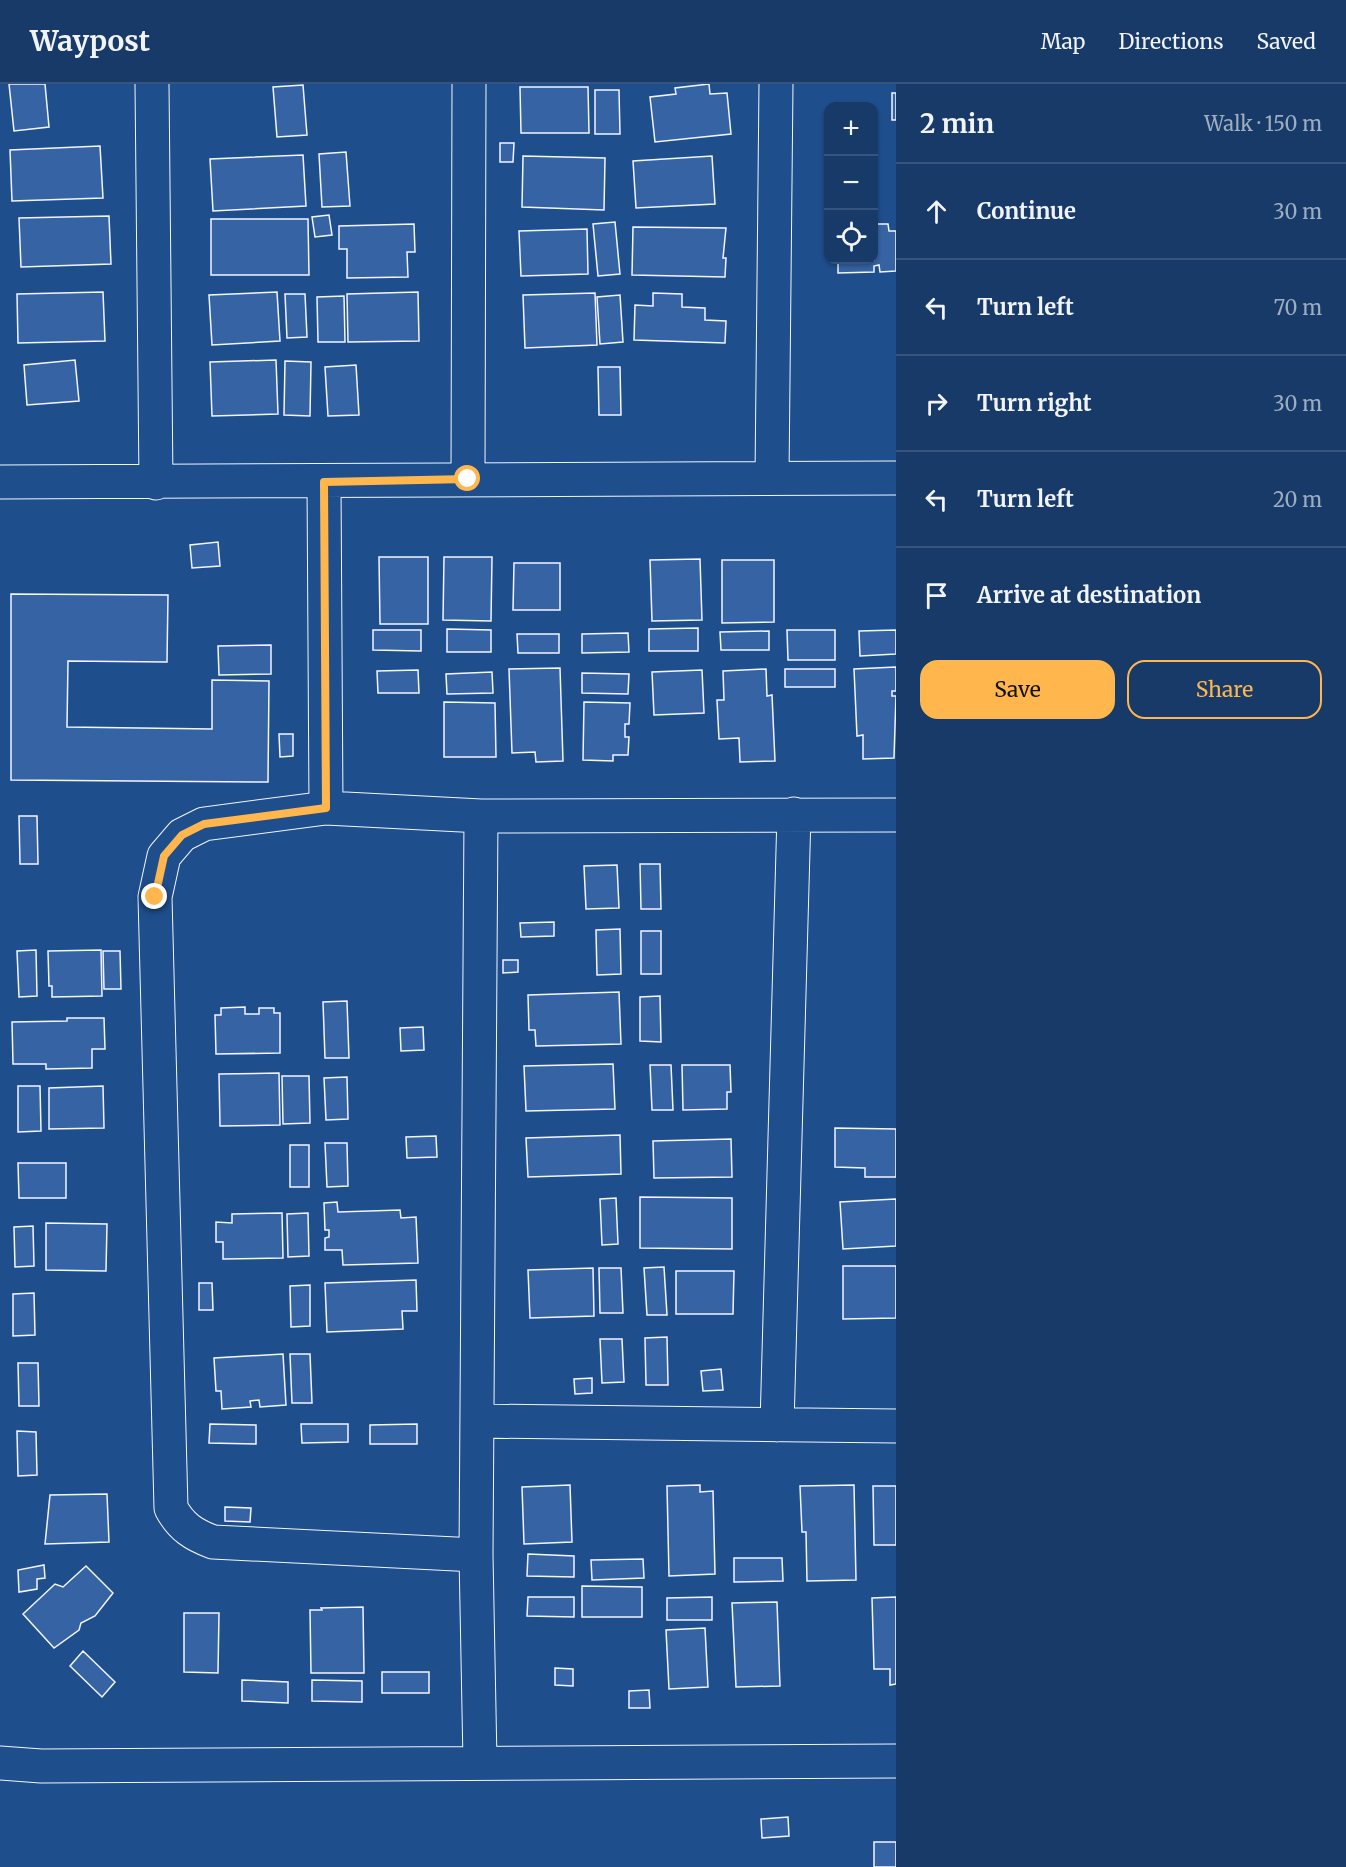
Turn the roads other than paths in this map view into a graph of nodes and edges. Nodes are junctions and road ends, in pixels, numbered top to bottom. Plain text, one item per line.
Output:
1 (152, 84) edge
2 (469, 84) edge
3 (776, 84) edge
4 (772, 478) junction
5 (896, 478) edge
6 (468, 479) junction
7 (0, 482) edge
8 (324, 482) junction
9 (156, 483) junction
10 (326, 808) junction
11 (794, 814) junction
12 (896, 815) edge
13 (481, 816) junction
14 (478, 1421) junction
15 (777, 1425) junction
16 (896, 1426) edge
17 (476, 1554) junction
18 (896, 1761) edge
19 (480, 1762) junction
20 (0, 1763) edge

1 - 9 street
2 - 6 street
3 - 4 street
4 - 5 street
4 - 6 street
6 - 8 street
7 - 9 street
8 - 9 street
8 - 10 street
10 - 13 street
10 - 17 street
11 - 12 street
11 - 13 street
11 - 15 street
13 - 14 street
14 - 15 street
14 - 17 street
15 - 16 street
17 - 19 street
18 - 19 street
19 - 20 street

